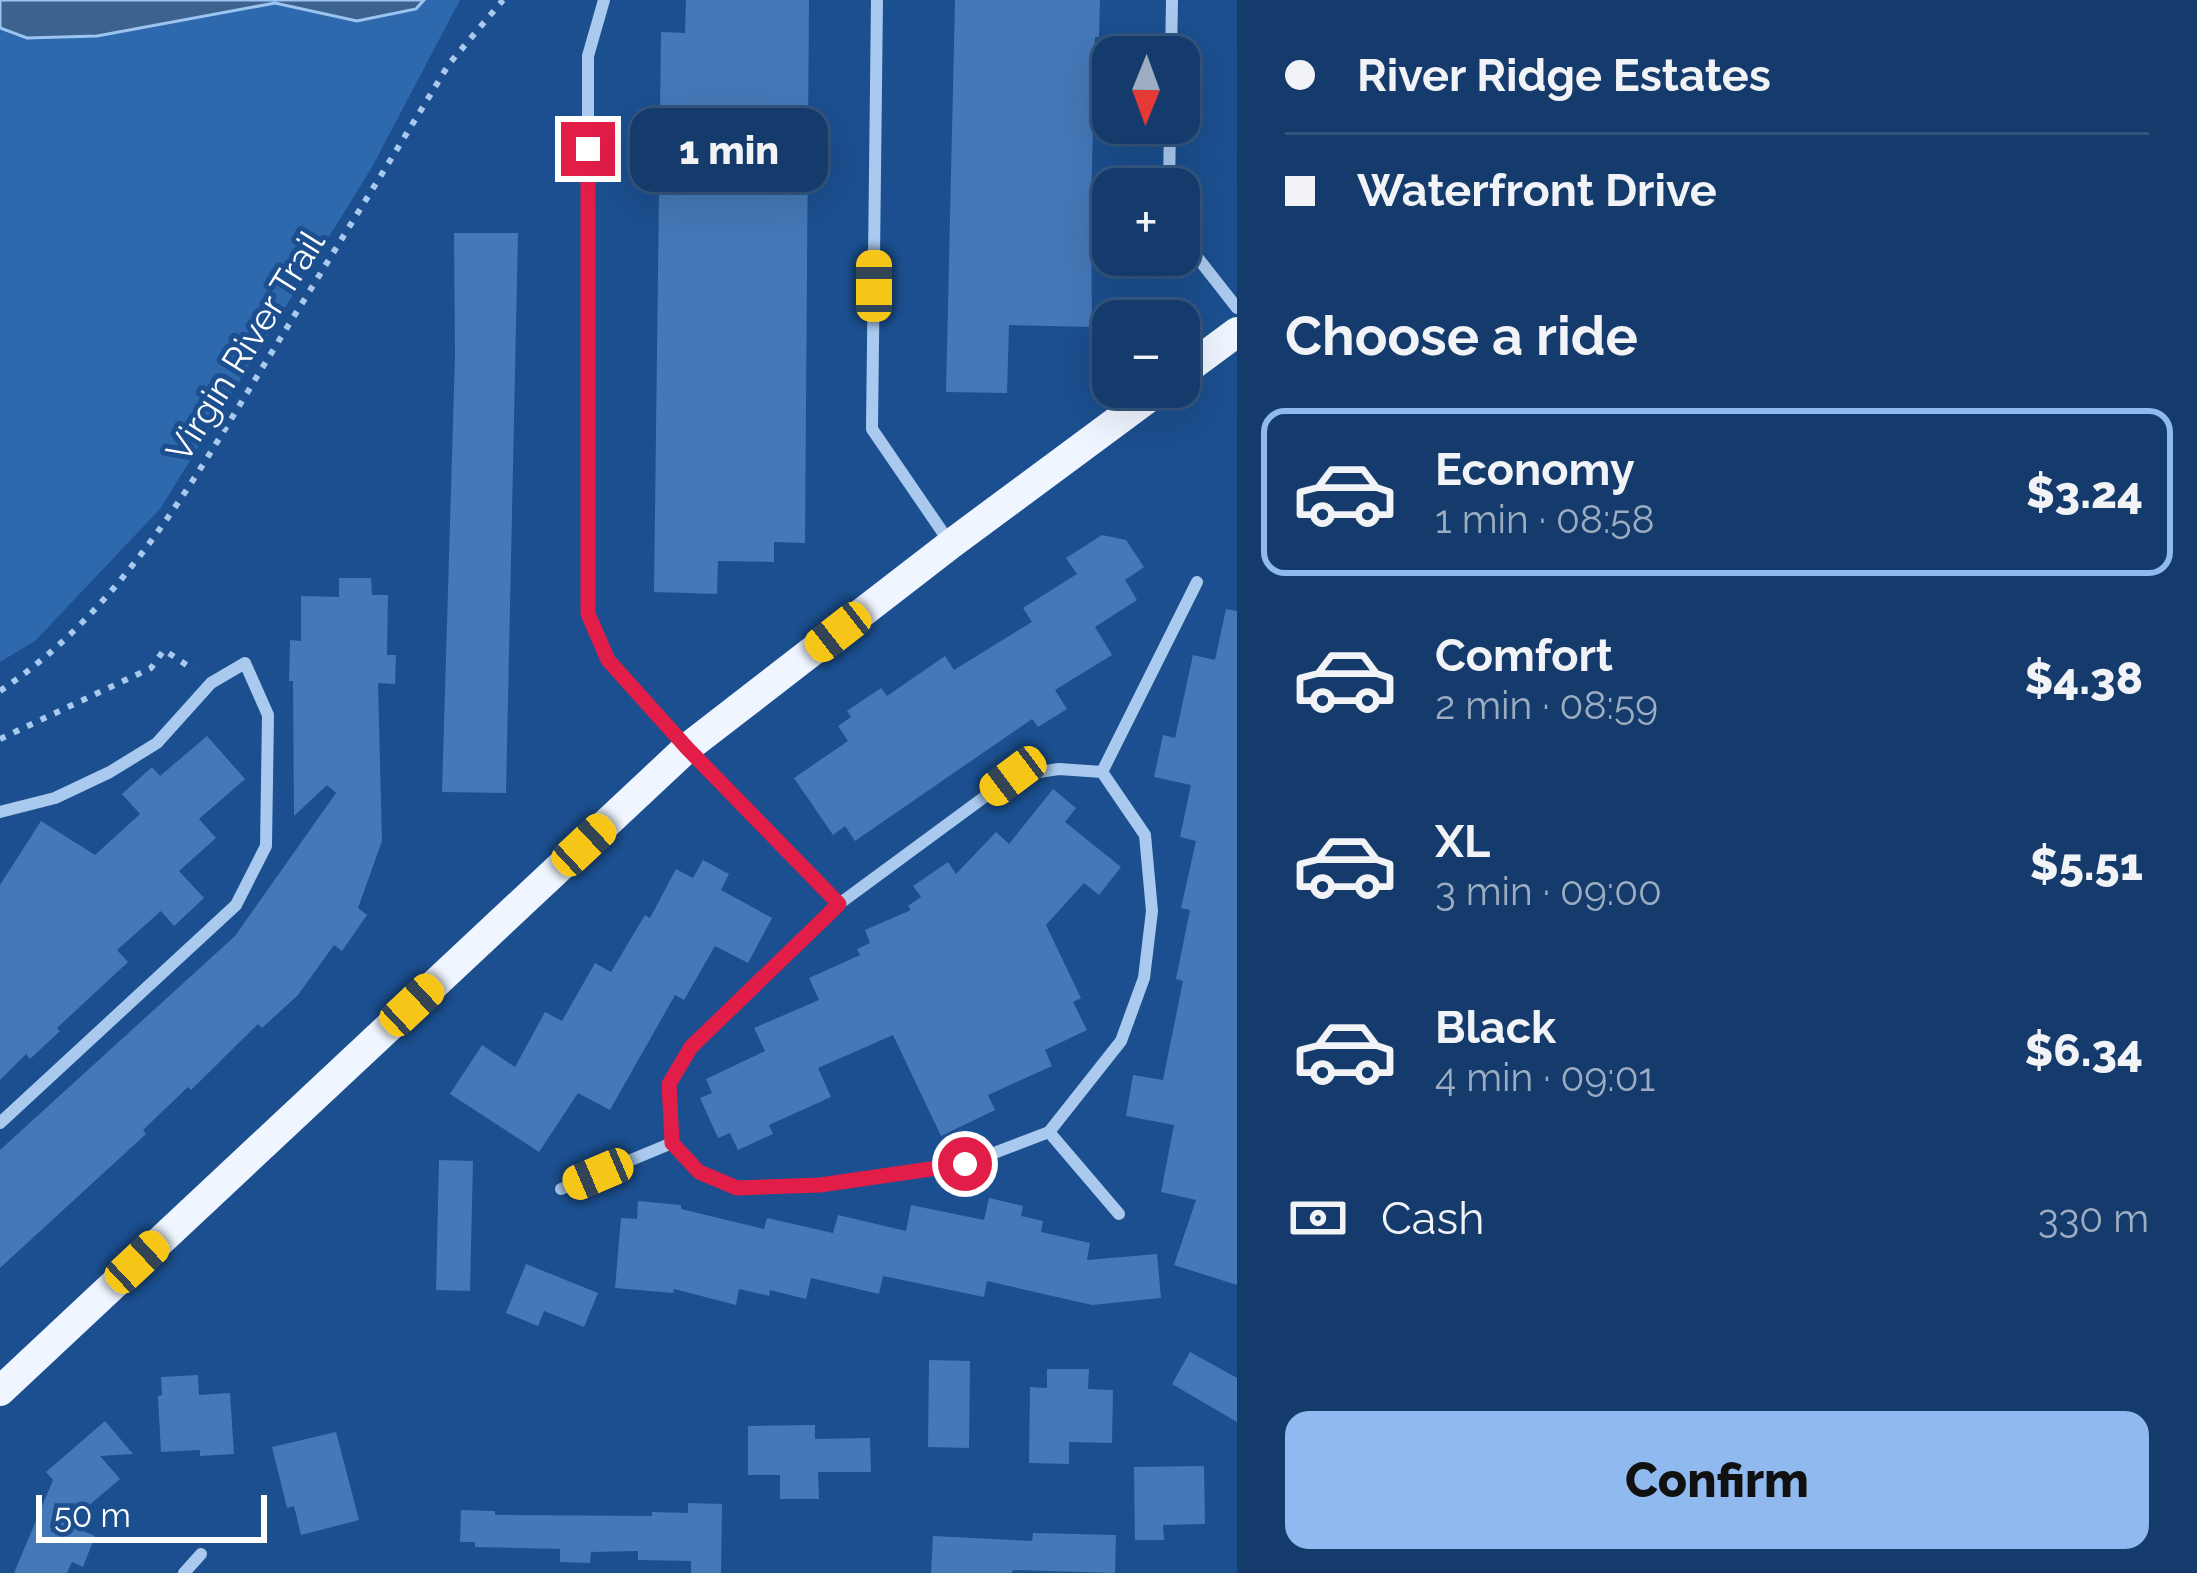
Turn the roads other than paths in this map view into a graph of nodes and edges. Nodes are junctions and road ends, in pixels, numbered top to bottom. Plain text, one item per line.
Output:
1 (604, 0) edge
2 (878, 0) edge
3 (1172, 0) edge
4 (1171, 36) edge
5 (1200, 261) edge
6 (1237, 308) edge
7 (1237, 332) edge
8 (1200, 359) edge
9 (1135, 408) edge
10 (951, 544) junction
11 (1197, 582) dead end
12 (687, 748) junction
13 (1102, 772) junction
14 (0, 812) edge
15 (839, 904) junction
16 (0, 1123) edge
17 (1049, 1132) junction
18 (672, 1143) junction
19 (561, 1190) dead end
20 (1119, 1214) dead end
21 (0, 1390) edge
22 (201, 1554) dead end
23 (184, 1573) edge

1 - 12 street
2 - 10 street
3 - 4 street
5 - 6 street
7 - 8 main road
9 - 10 main road
10 - 12 main road
11 - 13 street
12 - 15 street
12 - 21 main road
13 - 15 street
13 - 17 street
14 - 16 street
15 - 18 street
17 - 18 street
17 - 20 street
18 - 19 street
22 - 23 street

